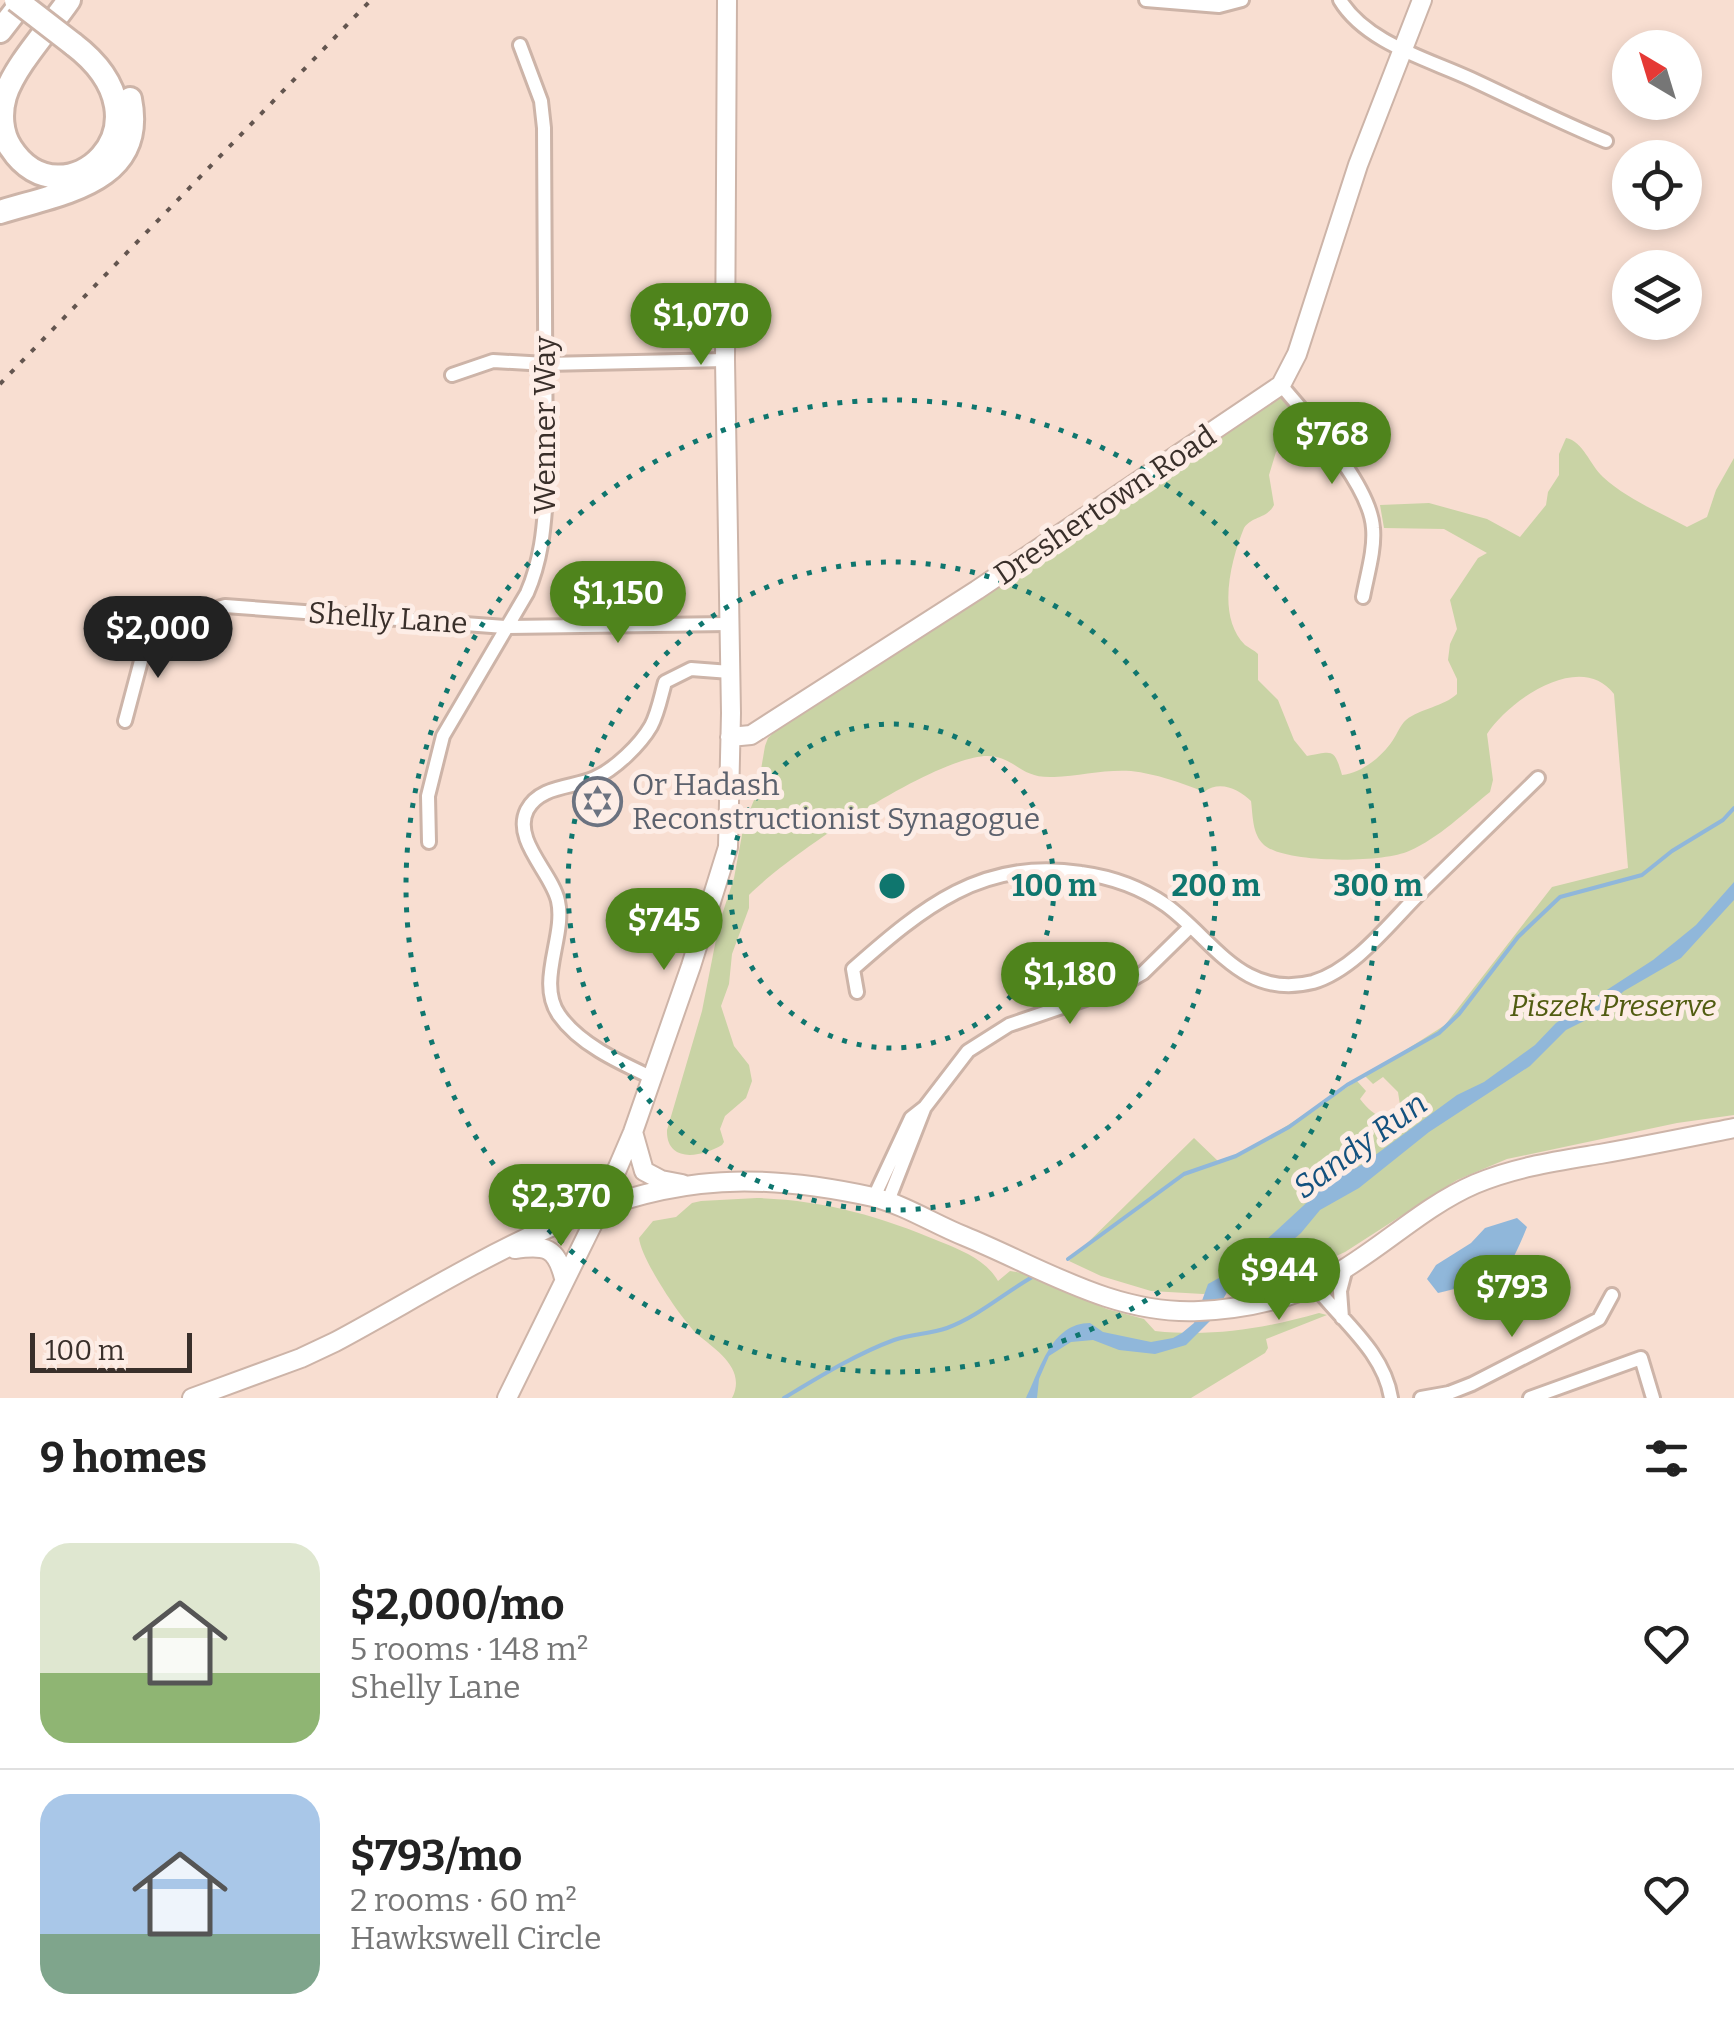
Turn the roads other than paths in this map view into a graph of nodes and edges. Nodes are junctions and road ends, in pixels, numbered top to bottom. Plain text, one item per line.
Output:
1 (16, 0) edge
2 (24, 0) edge
3 (38, 0) edge
4 (56, 0) edge
5 (69, 0) edge
6 (728, 0) edge
7 (1146, 0) edge
8 (1242, 0) edge
9 (1340, 0) edge
10 (1422, 0) edge
11 (0, 31) edge
12 (77, 39) junction
13 (520, 44) dead end
14 (1404, 50) junction
15 (0, 72) edge
16 (1606, 141) dead end
17 (0, 212) edge
18 (725, 360) junction
19 (546, 364) junction
20 (452, 374) dead end
21 (1281, 386) junction
22 (1362, 597) dead end
23 (728, 624) junction
24 (505, 627) junction
25 (730, 672) junction
26 (125, 721) dead end
27 (750, 735) junction
28 (730, 738) junction
29 (730, 767) junction
30 (1538, 778) dead end
31 (429, 842) dead end
32 (1190, 927) junction
33 (857, 992) dead end
34 (654, 1078) junction
35 (1734, 1128) edge
36 (633, 1132) junction
37 (688, 1185) junction
38 (881, 1200) junction
39 (600, 1209) junction
40 (504, 1250) junction
41 (1346, 1268) junction
42 (564, 1278) junction
43 (1314, 1285) junction
44 (1612, 1295) dead end
45 (1342, 1318) junction
46 (192, 1398) edge
47 (507, 1398) edge
48 (1391, 1398) edge
49 (1421, 1398) edge
50 (1530, 1398) edge
51 (1653, 1398) edge

1 - 12 highway, bridge
2 - 11 highway
3 - 12 highway
4 - 15 highway
5 - 12 highway
6 - 18 street
7 - 8 street
9 - 14 street
10 - 14 street
12 - 17 highway
13 - 19 street, Wenner Way
14 - 16 street
14 - 21 street
18 - 19 street
18 - 23 street
19 - 20 street
19 - 24 street, Wenner Way
21 - 22 street
21 - 27 street, Dreshertown Road
23 - 24 street, Shelly Lane
23 - 25 street
24 - 26 street, Shelly Lane
24 - 31 street, Wenner Way
25 - 28 street
25 - 34 street
27 - 28 street, Dreshertown Road
27 - 29 street
28 - 29 street
29 - 34 street
30 - 32 street
32 - 33 street
32 - 38 street
34 - 36 street
35 - 41 street
36 - 37 street
36 - 39 street
37 - 38 street
37 - 39 street
38 - 43 street
39 - 40 street
39 - 42 street
40 - 42 street
40 - 46 street
41 - 43 street
41 - 45 street
42 - 47 street
43 - 45 street
44 - 49 street
45 - 48 street
50 - 51 street

